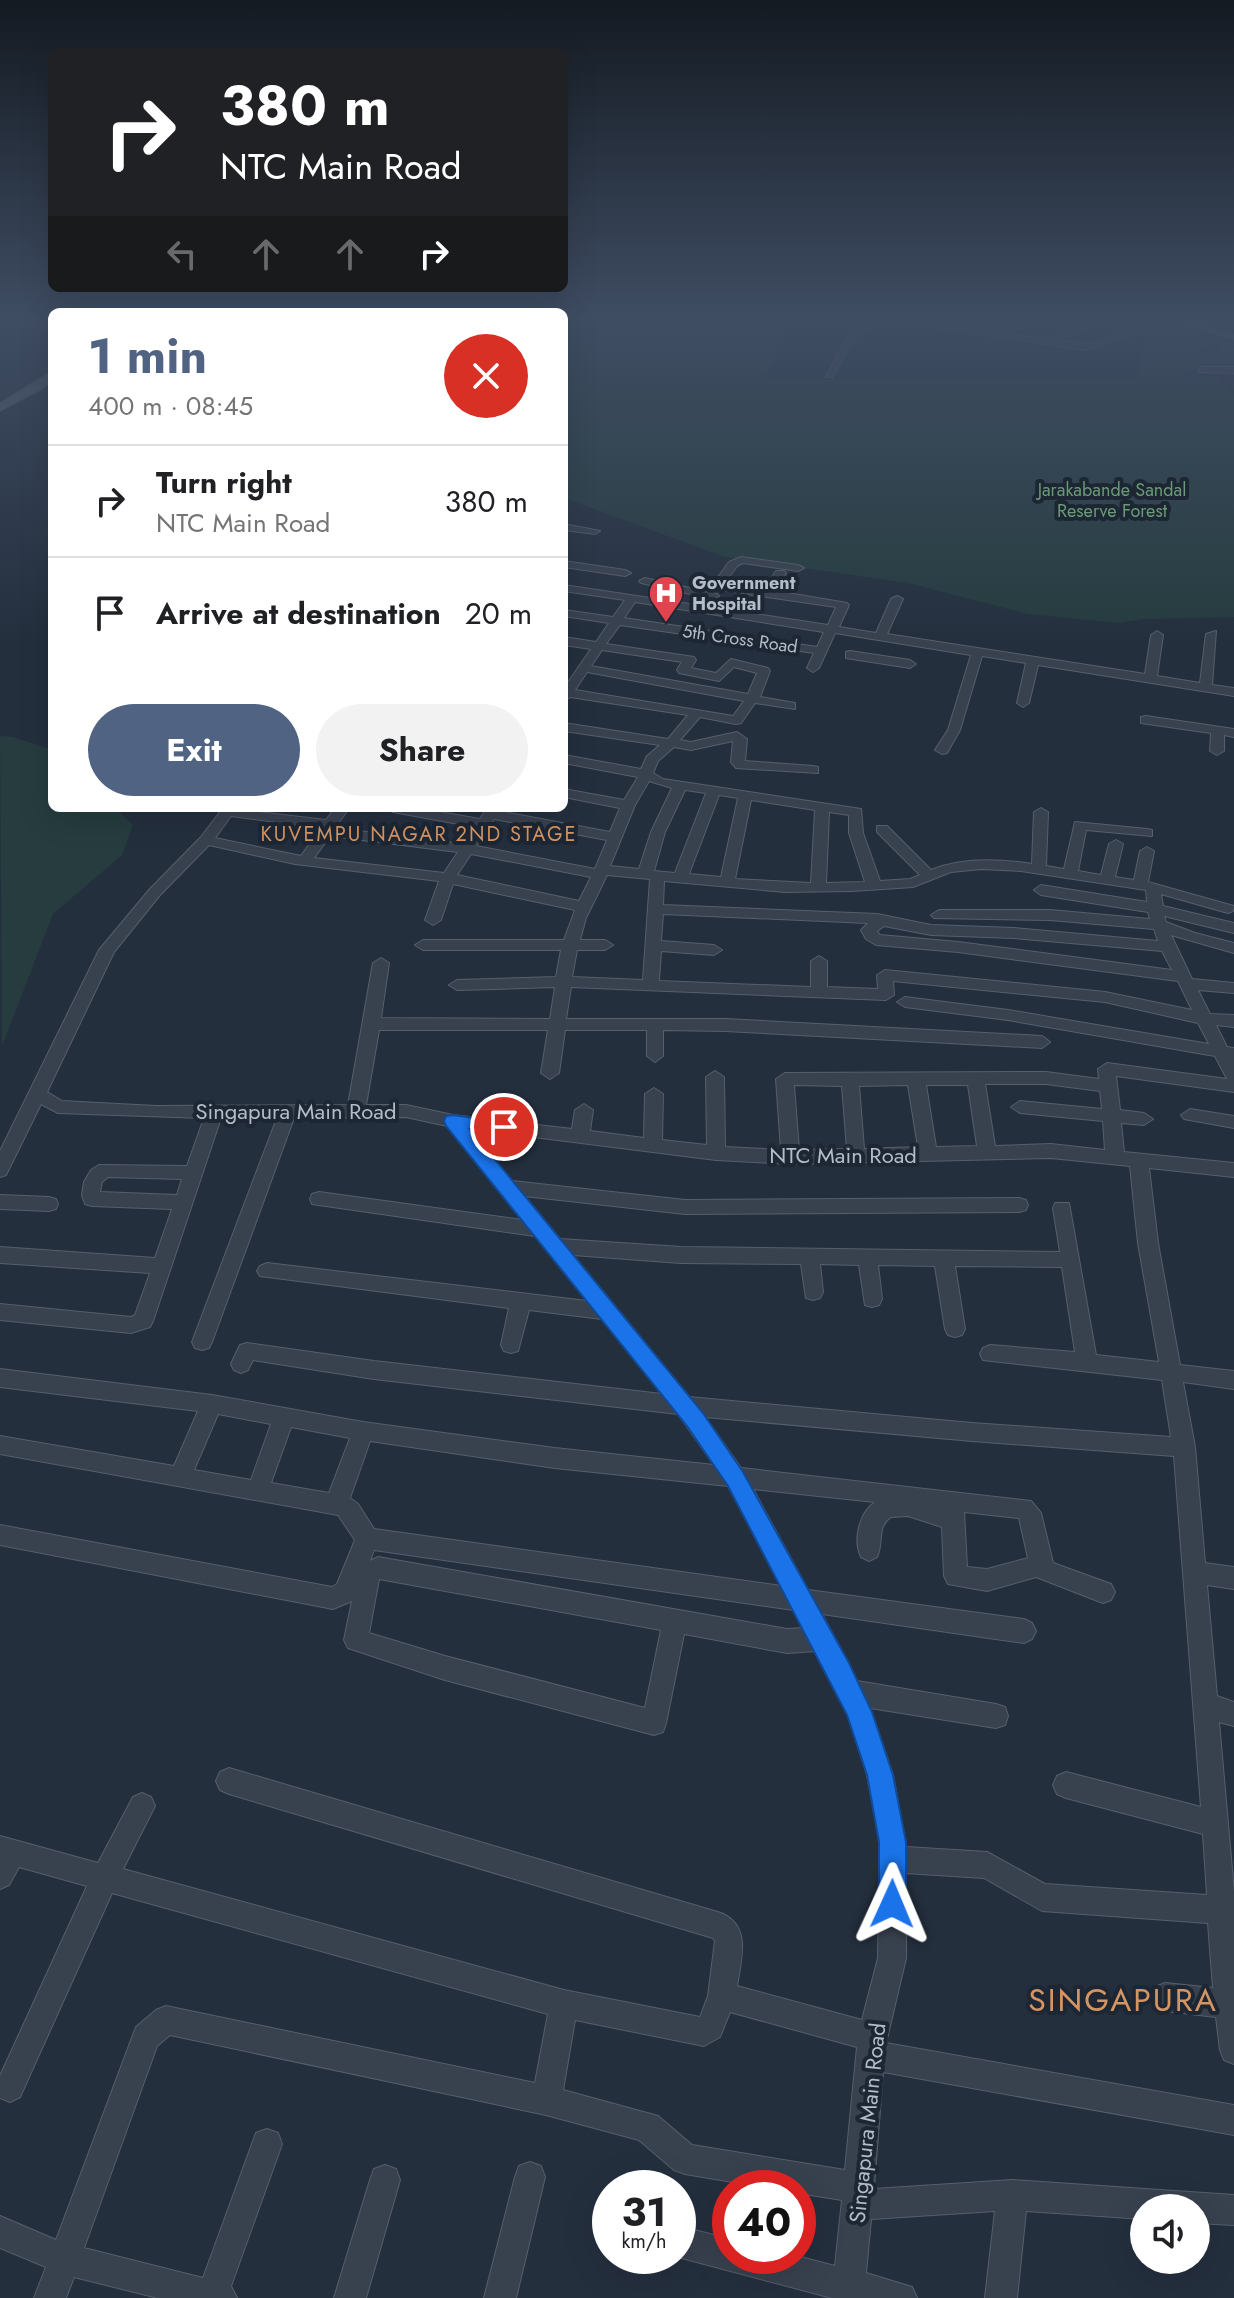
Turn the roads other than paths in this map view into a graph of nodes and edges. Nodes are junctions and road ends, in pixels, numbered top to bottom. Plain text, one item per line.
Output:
1 (568, 528) edge
2 (595, 531) dead end
3 (568, 565) edge
4 (798, 568) dead end
5 (625, 573) dead end
6 (780, 573) dead end
7 (645, 581) dead end
8 (568, 589) edge
9 (715, 591) junction
10 (769, 593) junction
11 (632, 598) junction
12 (897, 599) dead end
13 (707, 609) junction
14 (568, 614) edge
15 (614, 621) junction
16 (832, 628) junction
17 (1212, 634) dead end
18 (1157, 635) dead end
19 (880, 636) junction
20 (568, 642) edge
21 (919, 642) junction
22 (597, 647) junction
23 (822, 651) junction
24 (978, 651) junction
25 (850, 655) dead end
26 (1033, 660) junction
27 (568, 668) edge
28 (813, 668) dead end
29 (582, 669) junction
30 (1148, 684) junction
31 (1206, 687) junction
32 (568, 691) edge
33 (1234, 692) edge
34 (568, 697) edge
35 (753, 698) junction
36 (1023, 703) dead end
37 (1234, 703) edge
38 (791, 706) dead end
39 (692, 718) junction
40 (1146, 720) dead end
41 (568, 728) edge
42 (1217, 730) junction
43 (728, 731) dead end
44 (1234, 733) edge
45 (671, 743) junction
46 (942, 750) dead end
47 (1217, 751) dead end
48 (568, 760) edge
49 (813, 770) dead end
50 (646, 774) junction
51 (680, 785) junction
52 (715, 789) junction
53 (568, 794) edge
54 (746, 794) junction
55 (628, 805) junction
56 (822, 808) junction
57 (227, 812) edge
58 (240, 812) edge
59 (339, 812) edge
60 (448, 812) edge
61 (1041, 812) dead end
62 (489, 815) edge
63 (328, 828) junction
64 (882, 829) dead end
65 (1147, 833) dead end
66 (616, 837) junction
67 (206, 840) junction
68 (1116, 844) dead end
69 (467, 849) junction
70 (1147, 851) dead end
71 (305, 861) junction
72 (1037, 870) junction
73 (601, 872) junction
74 (1070, 874) junction
75 (651, 876) junction
76 (929, 876) junction
77 (448, 878) junction
78 (680, 879) junction
79 (1107, 880) junction
80 (727, 883) junction
81 (874, 886) junction
82 (1146, 886) junction
83 (818, 887) junction
84 (1041, 890) junction
85 (584, 907) junction
86 (1155, 908) junction
87 (1228, 908) dead end
88 (655, 909) junction
89 (939, 915) dead end
90 (1050, 915) junction
91 (877, 919) dead end
92 (433, 920) dead end
93 (1161, 925) junction
94 (1234, 928) edge
95 (1061, 937) junction
96 (571, 943) junction
97 (423, 945) dead end
98 (605, 945) dead end
99 (655, 946) junction
100 (1168, 947) junction
101 (1234, 948) edge
102 (714, 950) dead end
103 (819, 961) dead end
104 (1065, 961) junction
105 (381, 963) dead end
106 (1186, 980) junction
107 (564, 982) junction
108 (651, 984) junction
109 (457, 985) dead end
110 (1234, 988) edge
111 (814, 997) junction
112 (905, 1002) dead end
113 (1207, 1019) junction
114 (1234, 1021) edge
115 (558, 1023) junction
116 (372, 1024) junction
117 (655, 1026) junction
118 (1042, 1042) dead end
119 (1229, 1053) edge
120 (655, 1056) dead end
121 (550, 1073) dead end
122 (1234, 1076) edge
123 (715, 1077) dead end
124 (975, 1077) junction
125 (916, 1079) junction
126 (850, 1080) junction
127 (1107, 1086) junction
128 (1234, 1086) edge
129 (654, 1094) dead end
130 (39, 1095) junction
131 (1020, 1107) dead end
132 (584, 1110) dead end
133 (215, 1111) junction
134 (288, 1111) junction
135 (356, 1111) junction
136 (1190, 1115) dead end
137 (1112, 1116) junction
138 (1144, 1119) dead end
139 (453, 1121) junction
140 (1234, 1122) edge
141 (580, 1136) junction
142 (653, 1145) junction
143 (987, 1152) junction
144 (716, 1153) junction
145 (928, 1154) junction
146 (856, 1155) junction
147 (1115, 1156) junction
148 (790, 1157) junction
149 (1139, 1161) junction
150 (0, 1170) edge
151 (1234, 1170) edge
152 (194, 1173) junction
153 (505, 1187) junction
154 (319, 1199) dead end
155 (0, 1202) edge
156 (184, 1202) junction
157 (49, 1204) dead end
158 (1019, 1205) dead end
159 (1062, 1208) dead end
160 (546, 1238) junction
161 (0, 1255) edge
162 (810, 1258) junction
163 (868, 1259) junction
164 (944, 1260) junction
165 (1071, 1260) junction
166 (163, 1266) junction
167 (267, 1271) dead end
168 (813, 1292) dead end
169 (872, 1299) dead end
170 (521, 1301) junction
171 (0, 1312) edge
172 (608, 1312) junction
173 (955, 1329) dead end
174 (202, 1342) dead end
175 (511, 1345) dead end
176 (990, 1354) dead end
177 (1087, 1362) junction
178 (241, 1364) dead end
179 (1169, 1374) junction
180 (0, 1378) edge
181 (1234, 1380) edge
182 (212, 1404) junction
183 (684, 1406) junction
184 (284, 1417) junction
185 (363, 1431) junction
186 (0, 1445) edge
187 (1184, 1447) junction
188 (180, 1477) junction
189 (736, 1479) junction
190 (258, 1490) junction
191 (336, 1505) junction
192 (952, 1511) junction
193 (0, 1535) edge
194 (367, 1539) junction
195 (869, 1550) dead end
196 (1041, 1565) junction
197 (1194, 1572) junction
198 (1234, 1578) edge
199 (1103, 1592) dead end
200 (802, 1601) junction
201 (675, 1621) junction
202 (1024, 1631) dead end
203 (823, 1639) junction
204 (848, 1692) junction
205 (1205, 1705) junction
206 (1234, 1714) edge
207 (996, 1716) dead end
208 (229, 1781) dead end
209 (1066, 1785) dead end
210 (142, 1806) dead end
211 (1214, 1824) junction
212 (1225, 1855) edge
213 (893, 1859) junction
214 (4, 1860) edge
215 (105, 1877) junction
216 (1222, 1910) junction
217 (1228, 1950) edge
218 (722, 1996) junction
219 (1165, 1997) dead end
220 (564, 2004) junction
221 (1227, 2004) junction
222 (871, 2046) junction
223 (1234, 2050) edge
224 (10, 2087) dead end
225 (546, 2100) junction
226 (1234, 2120) edge
227 (267, 2144) dead end
228 (530, 2177) dead end
229 (385, 2180) dead end
230 (1012, 2195) junction
231 (858, 2197) junction
232 (1234, 2210) edge
233 (0, 2232) edge
234 (65, 2259) junction
235 (795, 2274) edge
236 (850, 2291) edge
237 (215, 2297) edge
238 (50, 2298) edge
239 (350, 2298) edge
240 (500, 2298) edge
241 (901, 2298) edge
242 (1001, 2298) edge

1 - 2 street
3 - 5 street
4 - 9 street
6 - 10 street
7 - 9 street
8 - 11 street
9 - 10 street
9 - 13 street
10 - 16 street
11 - 13 street
11 - 15 street
12 - 19 street
13 - 16 street
14 - 15 street, 5th Cross Road
15 - 22 street
15 - 23 street, 5th Cross Road
16 - 19 street
16 - 23 street
17 - 31 street
18 - 30 street
19 - 21 street
20 - 22 street
21 - 24 street
21 - 25 street
22 - 29 street
22 - 35 street
23 - 28 street
24 - 26 street
24 - 46 street
26 - 30 street
26 - 36 street
27 - 29 street
29 - 32 street
29 - 35 street
30 - 31 street
30 - 37 street
31 - 33 street
34 - 39 street
35 - 38 street
35 - 39 street
39 - 43 street
39 - 45 street
40 - 42 street
41 - 45 street
42 - 44 street
42 - 47 street
45 - 49 street
45 - 50 street
48 - 50 street
50 - 51 street
50 - 55 street
51 - 52 street
51 - 75 street
52 - 54 street
52 - 78 street
53 - 55 street
54 - 56 street
54 - 80 street
55 - 66 street
56 - 81 street
56 - 83 street
57 - 67 street
58 - 63 street
59 - 63 street
60 - 62 street
61 - 72 street
62 - 66 street
62 - 69 street
63 - 69 street
63 - 71 street
64 - 76 street
65 - 74 street
66 - 73 street
67 - 71 street
67 - 130 street
68 - 79 street
69 - 73 street
69 - 77 street
70 - 82 street
71 - 77 street
72 - 74 street
72 - 76 street
72 - 84 street
73 - 75 street
73 - 85 street
74 - 79 street
75 - 78 street
75 - 88 street
76 - 81 street
77 - 85 street
77 - 92 street
78 - 80 street
79 - 82 street
80 - 83 street
81 - 83 street
82 - 86 street
82 - 87 street
84 - 86 street
84 - 90 street
85 - 96 street
86 - 93 street
86 - 94 street
88 - 91 street
88 - 99 street
89 - 90 street
90 - 93 street
90 - 95 street
93 - 100 street
93 - 101 street
95 - 100 street
95 - 104 street
95 - 104 street
96 - 97 street
96 - 98 street
96 - 107 street
99 - 102 street
99 - 108 street
100 - 106 street
103 - 111 street
104 - 106 street
105 - 116 street
106 - 110 street
106 - 113 street
107 - 108 street
107 - 109 street
107 - 115 street
108 - 111 street
111 - 113 street
112 - 119 street
113 - 114 street
113 - 119 street
115 - 116 street
115 - 117 street
115 - 121 street
116 - 135 street
117 - 118 street
117 - 120 street
119 - 122 street
123 - 144 street
124 - 125 street
124 - 127 street
124 - 143 street
125 - 126 street
125 - 145 street
126 - 146 street
126 - 148 street
127 - 128 street
127 - 137 street
129 - 142 street
130 - 133 street, Singapura Main Road
130 - 150 street
131 - 137 street
132 - 141 street
133 - 134 street, Singapura Main Road
133 - 152 street
134 - 135 street, Singapura Main Road
134 - 174 street
135 - 139 street, Singapura Main Road
136 - 140 street
137 - 138 street
137 - 147 street
139 - 141 street, NTC Main Road
139 - 153 street, Singapura Main Road
141 - 142 street, NTC Main Road
142 - 144 street, NTC Main Road
143 - 145 street, NTC Main Road
143 - 147 street, NTC Main Road
144 - 148 street, NTC Main Road
145 - 146 street, NTC Main Road
146 - 148 street, NTC Main Road
147 - 149 street, NTC Main Road
149 - 151 street, NTC Main Road
149 - 179 street
152 - 156 street
152 - 156 street
153 - 158 street
153 - 160 street, Singapura Main Road
154 - 160 street
155 - 157 street
156 - 166 street
159 - 165 street
160 - 162 street
160 - 172 street, Singapura Main Road
161 - 166 street
162 - 163 street
162 - 168 street
163 - 164 street
163 - 169 street
164 - 165 street
164 - 173 street
165 - 177 street
166 - 171 street
167 - 170 street
170 - 172 street
170 - 175 street
172 - 183 street, Singapura Main Road
176 - 177 street
177 - 179 street
178 - 183 street
179 - 181 street
179 - 187 street
180 - 182 street
182 - 184 street
182 - 188 street
183 - 187 street
183 - 189 street, Singapura Main Road
184 - 185 street
184 - 190 street
185 - 189 street
185 - 191 street
186 - 188 street
187 - 197 street
188 - 190 street
189 - 192 street
189 - 200 street, Singapura Main Road
190 - 191 street
191 - 194 street
192 - 195 street
192 - 196 street
192 - 196 street
193 - 194 street
194 - 200 street
196 - 199 street
197 - 198 street
197 - 205 street
200 - 202 street
200 - 203 street, Singapura Main Road
201 - 201 street
201 - 203 street
203 - 204 street, Singapura Main Road
204 - 207 street
204 - 213 street, Singapura Main Road
205 - 206 street
205 - 211 street
208 - 218 street
209 - 211 street
210 - 215 street
211 - 212 street
212 - 216 street
213 - 216 street
213 - 222 street, Singapura Main Road
214 - 215 street
215 - 220 street
215 - 224 street
216 - 217 street
217 - 221 street
218 - 220 street
218 - 222 street
219 - 221 street
220 - 225 street
221 - 223 street
222 - 226 street
222 - 231 street, Singapura Main Road
225 - 231 street
225 - 234 street
227 - 237 street
228 - 240 street
229 - 239 street
230 - 231 street
230 - 232 street
230 - 242 street
231 - 236 street, Singapura Main Road
233 - 234 street
234 - 237 street
234 - 238 street
235 - 236 street
236 - 241 street

